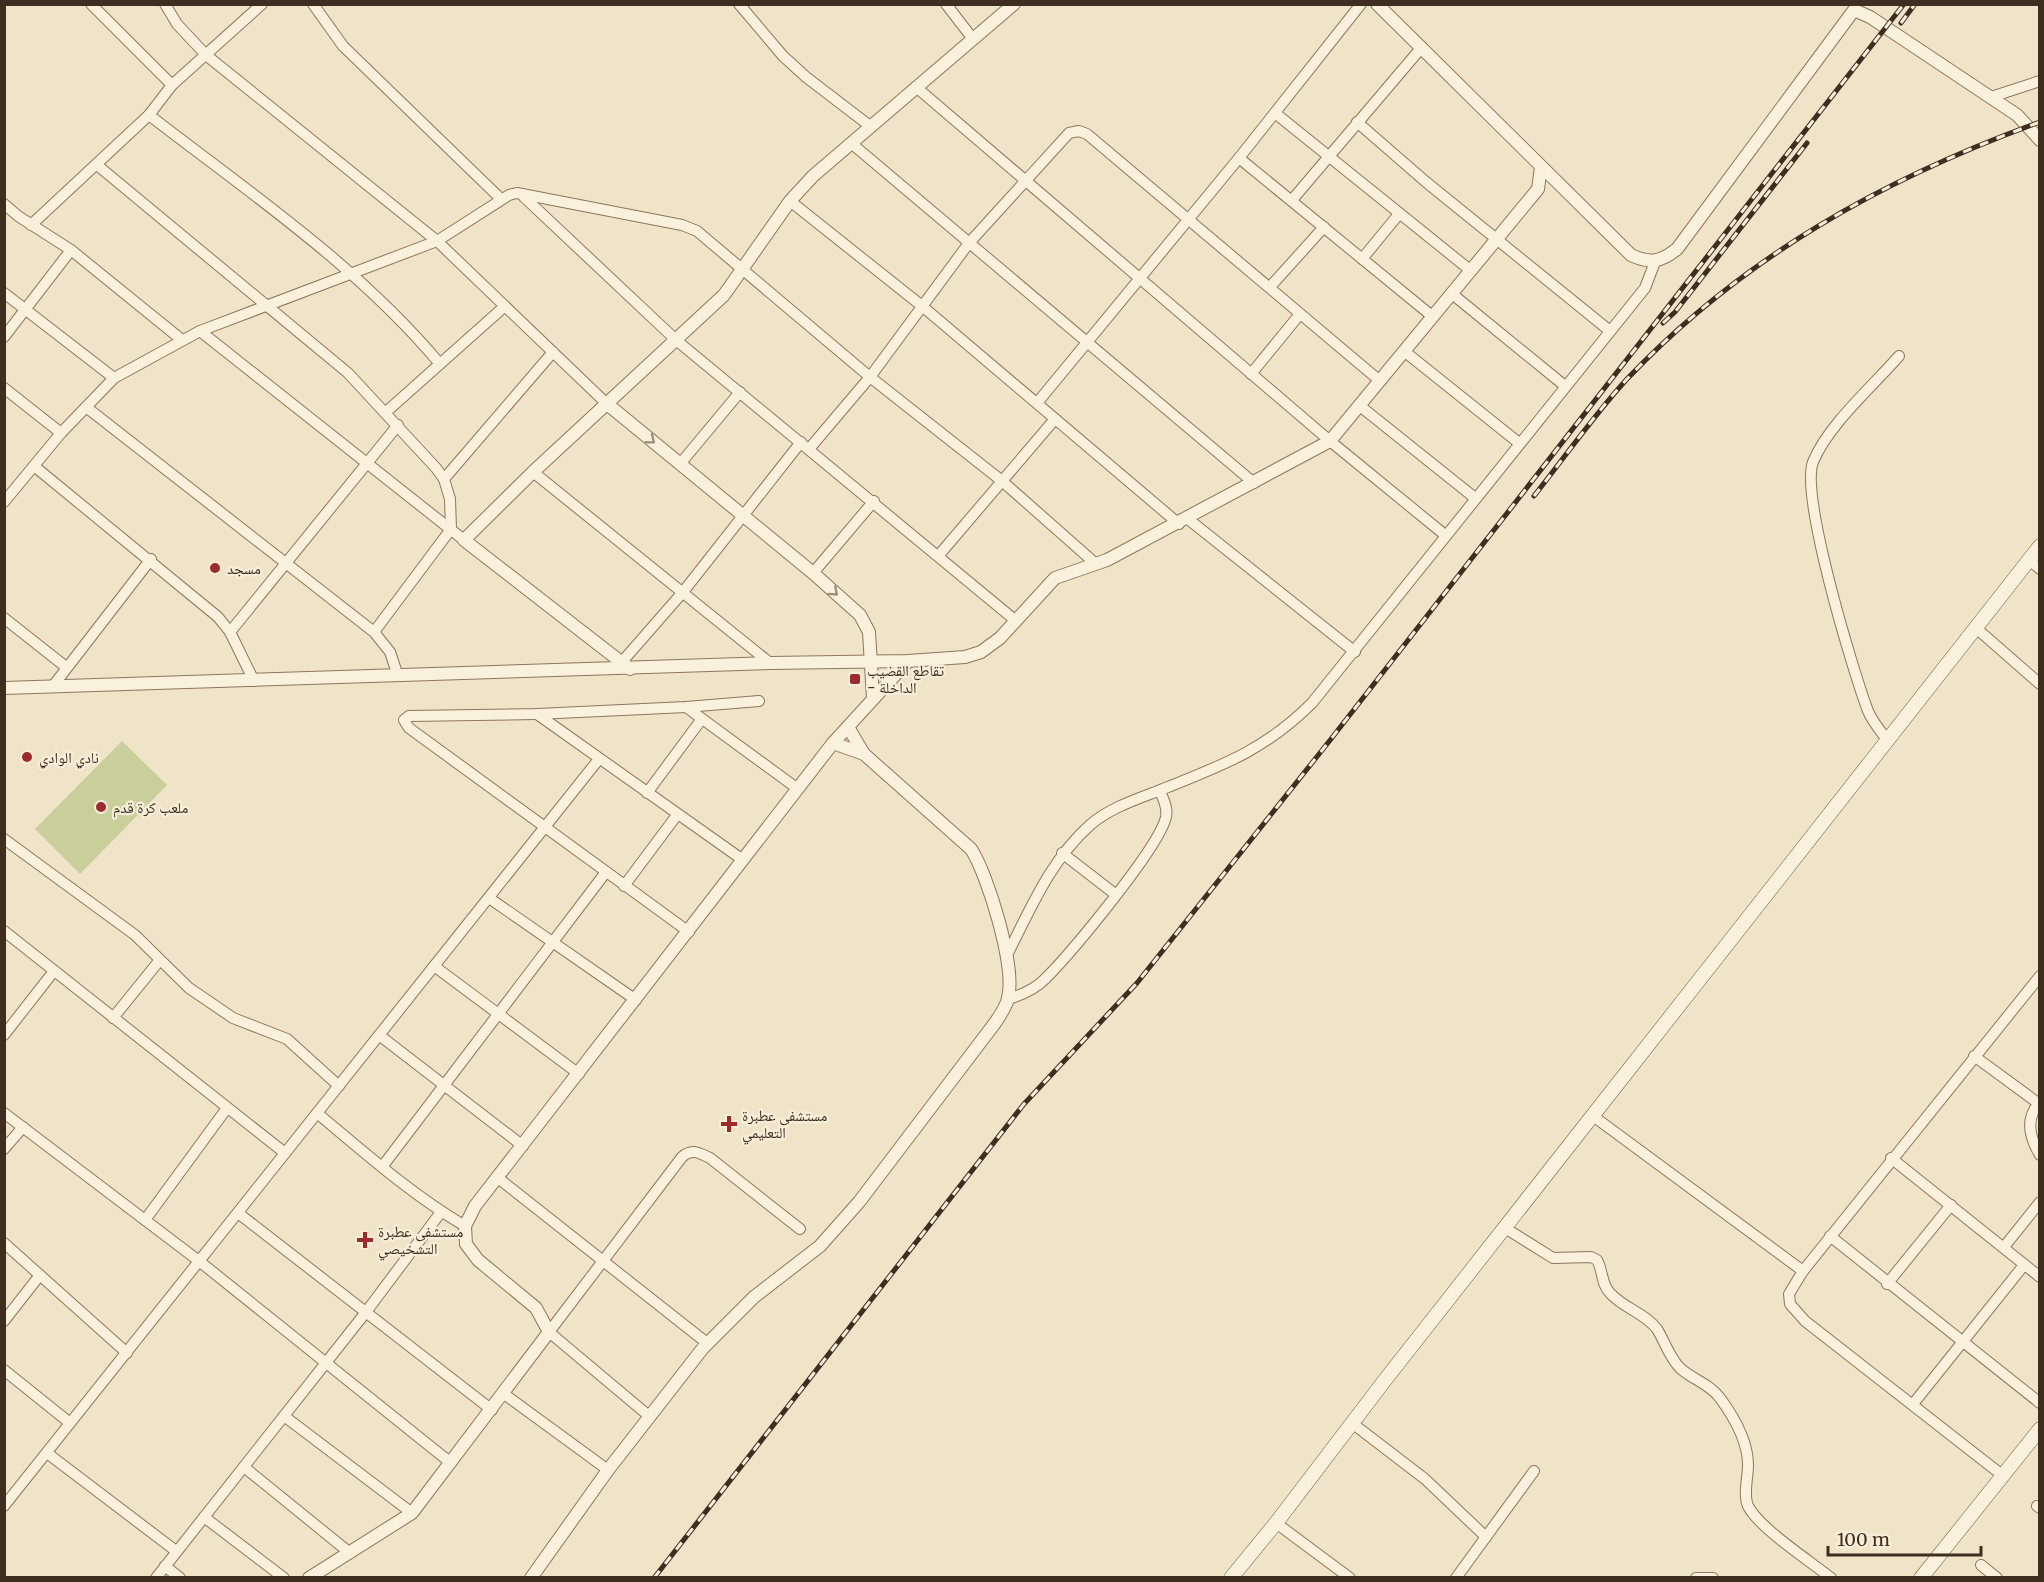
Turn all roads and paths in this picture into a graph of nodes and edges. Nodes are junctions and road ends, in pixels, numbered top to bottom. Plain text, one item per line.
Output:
1 (91, 4) edge
2 (165, 4) edge
3 (262, 4) edge
4 (313, 4) edge
5 (739, 4) edge
6 (946, 4) edge
7 (1014, 4) edge
8 (1361, 4) edge
9 (1377, 4) edge
10 (1856, 7) edge
11 (974, 39) junction
12 (1422, 47) junction
13 (206, 55) junction
14 (2040, 81) edge
15 (172, 85) junction
16 (916, 87) junction
17 (1991, 97) junction
18 (1275, 113) junction
19 (149, 115) junction
20 (1357, 122) junction
21 (870, 126) junction
22 (2040, 140) edge
23 (851, 143) junction
24 (1328, 156) junction
25 (1239, 158) junction
26 (98, 165) junction
27 (1541, 166) junction
28 (1024, 180) junction
29 (1560, 184) junction
30 (1538, 189) junction
31 (524, 197) junction
32 (501, 199) junction
33 (1292, 200) junction
34 (790, 201) junction
35 (4, 204) edge
36 (1399, 214) junction
37 (1190, 218) junction
38 (32, 225) junction
39 (1324, 227) junction
40 (1496, 239) junction
41 (437, 242) junction
42 (969, 243) junction
43 (71, 250) junction
44 (1362, 259) junction
45 (1655, 262) junction
46 (743, 270) junction
47 (1470, 270) junction
48 (352, 273) junction
49 (1140, 279) junction
50 (1270, 287) junction
51 (4, 293) edge
52 (1451, 293) junction
53 (266, 305) junction
54 (505, 306) junction
55 (922, 306) junction
56 (26, 309) junction
57 (1300, 314) junction
58 (1432, 316) junction
59 (200, 331) junction
60 (1610, 331) junction
61 (4, 337) edge
62 (676, 339) junction
63 (182, 340) junction
64 (1088, 343) junction
65 (1404, 351) junction
66 (553, 352) junction
67 (1899, 357) dead end
68 (440, 364) junction
69 (1251, 374) junction
70 (870, 377) junction
71 (114, 378) junction
72 (1380, 381) junction
73 (1565, 386) junction
74 (4, 388) edge
75 (740, 392) junction
76 (606, 403) junction
77 (1037, 403) junction
78 (1360, 406) junction
79 (86, 407) junction
80 (386, 412) junction
81 (1055, 419) junction
82 (398, 425) junction
83 (61, 433) junction
84 (1330, 441) junction
85 (1519, 443) junction
86 (805, 445) junction
87 (368, 464) junction
88 (680, 464) junction
89 (34, 466) junction
90 (533, 472) junction
91 (444, 479) junction
92 (1002, 481) junction
93 (1254, 483) junction
94 (6, 496) edge
95 (1475, 498) junction
96 (874, 501) junction
97 (744, 516) junction
98 (1183, 521) junction
99 (451, 530) junction
100 (1445, 535) junction
101 (464, 540) junction
102 (2040, 546) edge
103 (939, 555) junction
104 (151, 559) junction
105 (285, 562) junction
106 (1096, 564) junction
107 (2034, 565) edge
108 (813, 573) junction
109 (683, 592) junction
110 (4, 618) edge
111 (1017, 621) junction
112 (1976, 628) junction
113 (230, 632) junction
114 (374, 632) junction
115 (1354, 652) junction
116 (870, 661) junction
117 (908, 661) junction
118 (770, 663) junction
119 (626, 666) junction
120 (66, 667) junction
121 (398, 676) junction
122 (254, 681) junction
123 (2040, 684) edge
124 (53, 686) junction
125 (4, 688) edge
126 (873, 698) junction
127 (759, 701) dead end
128 (686, 707) junction
129 (537, 714) junction
130 (701, 720) junction
131 (848, 727) junction
132 (1888, 741) junction
133 (833, 742) junction
134 (864, 754) junction
135 (599, 759) junction
136 (798, 789) junction
137 (1160, 790) junction
138 (647, 794) junction
139 (677, 815) junction
140 (544, 828) junction
141 (6, 843) edge
142 (1062, 853) junction
143 (743, 860) junction
144 (606, 872) junction
145 (624, 886) junction
146 (1115, 894) junction
147 (489, 897) junction
148 (4, 931) edge
149 (688, 932) junction
150 (553, 942) junction
151 (1006, 955) junction
152 (159, 961) junction
153 (434, 966) junction
154 (54, 971) junction
155 (2040, 976) edge
156 (1008, 999) junction
157 (636, 1000) junction
158 (498, 1014) junction
159 (113, 1018) junction
160 (4, 1035) edge
161 (379, 1035) junction
162 (1974, 1056) junction
163 (579, 1074) junction
164 (339, 1086) junction
165 (444, 1086) junction
166 (2039, 1102) edge
167 (227, 1108) junction
168 (4, 1113) edge
169 (317, 1113) junction
170 (1593, 1116) junction
171 (23, 1127) junction
172 (524, 1146) junction
173 (4, 1149) edge
174 (285, 1153) junction
175 (2040, 1155) edge
176 (1891, 1158) junction
177 (382, 1167) junction
178 (498, 1178) junction
179 (2040, 1202) edge
180 (1951, 1205) junction
181 (441, 1212) junction
182 (237, 1213) junction
183 (145, 1220) junction
184 (465, 1226) junction
185 (1505, 1227) junction
186 (800, 1229) dead end
187 (1830, 1236) junction
188 (4, 1243) edge
189 (2004, 1247) junction
190 (199, 1261) junction
191 (602, 1263) junction
192 (2024, 1265) junction
193 (1803, 1271) junction
194 (40, 1275) junction
195 (2040, 1277) edge
196 (1887, 1284) junction
197 (366, 1312) junction
198 (4, 1321) edge
199 (549, 1332) junction
200 (707, 1343) junction
201 (1962, 1343) junction
202 (127, 1353) junction
203 (325, 1363) junction
204 (4, 1370) edge
205 (504, 1394) junction
206 (2040, 1403) edge
207 (1913, 1404) junction
208 (492, 1410) junction
209 (284, 1416) junction
210 (649, 1416) junction
211 (70, 1423) junction
212 (1352, 1423) junction
213 (2040, 1429) edge
214 (47, 1452) junction
215 (451, 1463) junction
216 (244, 1467) junction
217 (608, 1470) junction
218 (1534, 1471) dead end
219 (2002, 1475) junction
220 (4, 1506) edge
221 (412, 1512) junction
222 (204, 1517) junction
223 (1276, 1523) junction
224 (1486, 1537) junction
225 (177, 1551) junction
226 (350, 1553) junction
227 (1981, 1565) dead end
228 (165, 1566) junction
229 (1348, 1577) edge
230 (156, 1578) edge
231 (180, 1578) edge
232 (284, 1578) edge
233 (309, 1578) edge
234 (531, 1578) edge
235 (1231, 1578) edge
236 (1456, 1578) edge
237 (1696, 1578) edge
238 (1713, 1578) edge
239 (1831, 1578) edge
240 (1921, 1578) edge
241 (1997, 1578) edge

1 - 15 street
2 - 13 street
3 - 13 street
4 - 32 street
5 - 21 street
6 - 11 street
7 - 11 street
8 - 18 street
9 - 12 street
10 - 17 street
10 - 45 street
11 - 16 street
12 - 20 street
12 - 27 street
13 - 15 street
13 - 41 street
14 - 17 street
15 - 19 street
16 - 21 street
16 - 28 street
17 - 22 street
18 - 24 street
18 - 25 street
19 - 26 street
19 - 48 street
20 - 24 street
20 - 40 street
21 - 23 street
23 - 34 street
23 - 42 street
24 - 33 street
24 - 36 street
25 - 33 street
25 - 37 street
26 - 38 street
26 - 53 street
27 - 29 street
27 - 30 street
28 - 37 street
28 - 42 street
28 - 49 street
29 - 30 street
29 - 45 street
30 - 40 street
31 - 32 street
31 - 46 street
31 - 62 street
32 - 41 street
33 - 39 street
34 - 46 street
34 - 55 street
35 - 38 street
36 - 44 street
36 - 47 street
37 - 49 street
37 - 50 street
38 - 43 street
39 - 44 street
39 - 50 street
40 - 47 street
40 - 60 street
41 - 48 street
41 - 54 street
42 - 55 street
42 - 64 street
43 - 56 street
43 - 63 street
44 - 58 street
45 - 60 street
46 - 62 street
46 - 70 street
47 - 52 street
48 - 53 street
48 - 68 street
49 - 64 street
49 - 69 street
50 - 57 street
51 - 56 street
52 - 58 street
52 - 73 street
53 - 59 street
53 - 80 street
54 - 66 street
54 - 68 street
55 - 70 street
55 - 77 street
56 - 61 street
56 - 71 street
57 - 69 street
57 - 72 street
58 - 65 street
59 - 63 street
59 - 87 street
60 - 73 street
62 - 75 street
62 - 76 street
63 - 71 street
64 - 77 street
64 - 93 street
65 - 72 street
65 - 85 street
66 - 76 street
66 - 91 street
67 - 132 street
68 - 80 street
69 - 84 street
70 - 86 street
70 - 92 street
71 - 79 street
72 - 78 street
73 - 85 street
74 - 83 street
75 - 86 street
75 - 88 street
76 -> 88 street
76 - 90 street
77 - 81 street
78 - 84 street
78 - 95 street
79 - 83 street
79 - 105 street
80 - 82 street
81 - 92 street
81 - 98 street
82 - 87 street
82 - 91 street
83 - 89 street
84 - 93 street
84 - 100 street
85 - 95 street
86 - 96 street
86 - 97 street
87 - 99 street
87 - 105 street
88 - 97 street
89 - 94 street
89 - 104 street
90 - 101 street
90 - 109 street
91 - 99 street
92 - 103 street
92 - 106 street
93 - 98 street
95 - 100 street
96 - 103 street
96 - 108 street
97 - 108 street
97 - 109 street
98 - 106 street
98 - 115 street
99 - 101 street
99 - 114 street
100 - 115 street
101 - 119 street
102 - 107 main road
103 - 111 street
104 - 113 street
104 - 120 street
105 - 113 street
105 - 114 street
106 - 111 street
107 - 112 main road
108 -> 116 street
109 - 118 street
109 - 119 street
110 - 120 street
111 - 117 street
112 - 123 street
112 - 132 main road
113 - 122 street
114 - 121 street
115 - 137 street
116 - 117 street
116 - 118 street
116 - 126 street
117 - 126 street
118 - 119 street
119 - 121 street
120 - 124 street
121 - 122 street
122 - 124 street
124 - 125 street
126 - 131 street
127 - 128 street
128 - 129 street
128 - 130 street
129 - 135 street
129 - 140 street
130 - 136 street
130 - 138 street
131 - 133 street
131 - 134 street
132 - 170 main road
133 - 134 street
133 - 136 street
134 - 151 street
135 - 138 street
135 - 140 street
136 - 143 street
137 - 142 street
137 - 146 street
138 - 139 street
139 - 143 street
139 - 145 street
140 - 144 street
140 - 147 street
141 - 152 street
142 - 146 street
142 - 151 street
143 - 149 street
144 - 145 street
144 - 150 street
145 - 149 street
146 - 156 street
147 - 150 street
147 - 153 street
148 - 154 street
149 - 157 street
150 - 157 street
150 - 158 street
151 - 156 street
152 - 159 street
152 - 164 street
153 - 158 street
153 - 161 street
154 - 159 street
154 - 160 street
155 - 162 street
156 - 200 street
157 - 163 street
158 - 163 street
158 - 165 street
159 - 167 street
161 - 164 street
161 - 165 street
162 - 166 street
162 - 176 street
163 - 172 street
164 - 169 street
165 - 172 street
165 - 177 street
166 - 175 street
167 - 174 street
167 - 183 street
168 - 171 street
169 - 174 street
169 - 177 street
170 - 185 main road
170 - 193 street
171 - 173 street
171 - 183 street
172 - 178 street
174 - 182 street
176 - 180 street
176 - 187 street
177 - 181 street
178 - 184 street
178 - 191 street
179 - 189 street
180 - 189 street
180 - 196 street
181 - 184 street
181 - 197 street
182 - 190 street
182 - 197 street
183 - 190 street
184 - 199 street
185 - 212 main road
185 - 239 street
186 - 191 street
187 - 193 street
187 - 196 street
188 - 194 street
189 - 192 street
190 - 202 street
190 - 203 street
191 - 199 street
191 - 200 street
192 - 195 street
192 - 201 street
193 - 207 street
194 - 198 street
194 - 202 street
196 - 201 street
197 - 203 street
197 - 208 street
199 - 205 street
199 - 210 street
200 - 210 street
201 - 206 street
201 - 207 street
202 - 211 street
203 - 209 street
203 - 215 street
204 - 211 street
205 - 208 street
205 - 217 street
207 - 219 street
208 - 215 street
209 - 216 street
209 - 221 street
210 - 217 street
211 - 214 street
212 - 223 main road
212 - 224 street
213 - 219 main road
214 - 220 street
214 - 225 street
215 - 221 street
216 - 222 street
216 - 226 street
217 - 234 street
218 - 224 street
219 - 240 main road
221 - 226 street
222 - 225 street
222 - 232 street
223 - 229 street
223 - 235 main road
224 - 236 street
225 - 228 street
226 - 233 street
227 - 241 street
228 - 230 street
228 - 231 street
237 - 238 street

